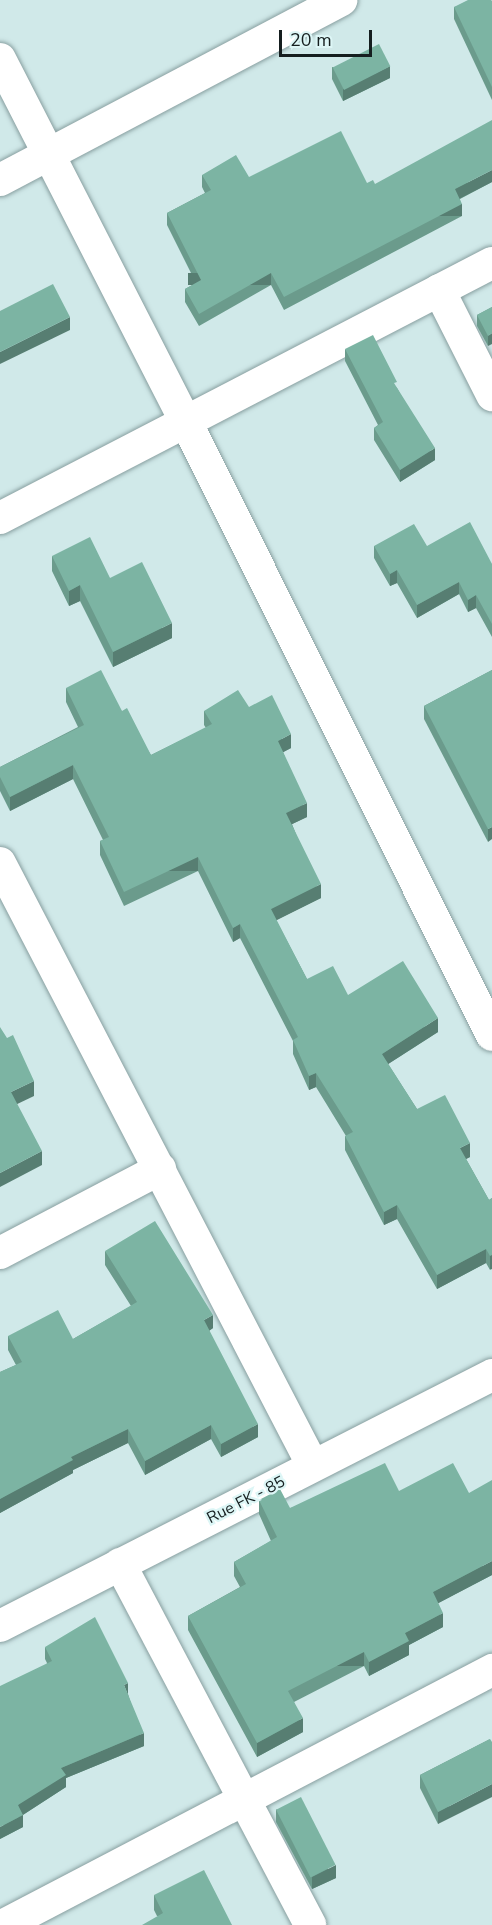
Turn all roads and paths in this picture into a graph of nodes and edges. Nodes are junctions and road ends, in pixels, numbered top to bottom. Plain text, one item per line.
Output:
1 (342, 0) edge
2 (0, 59) edge
3 (49, 154) junction
4 (0, 180) edge
5 (492, 263) edge
6 (439, 290) junction
7 (492, 395) edge
8 (186, 422) junction
9 (0, 518) edge
10 (0, 863) edge
11 (492, 1034) edge
12 (160, 1169) junction
13 (0, 1253) edge
14 (492, 1375) edge
15 (314, 1466) junction
16 (120, 1564) junction
17 (0, 1626) edge
18 (492, 1670) edge
19 (244, 1799) junction
20 (4, 1925) edge
21 (310, 1925) edge

1 - 3 street
2 - 3 street
3 - 4 street
3 - 8 street
5 - 6 street
6 - 7 street
6 - 8 street
8 - 9 street
8 - 11 street
10 - 12 street
12 - 13 street
12 - 15 street
14 - 15 street, Rue FK - 85
15 - 16 street, Rue FK - 85
16 - 17 street, Rue FK - 85
16 - 19 street
18 - 19 street
19 - 20 street
19 - 21 street

